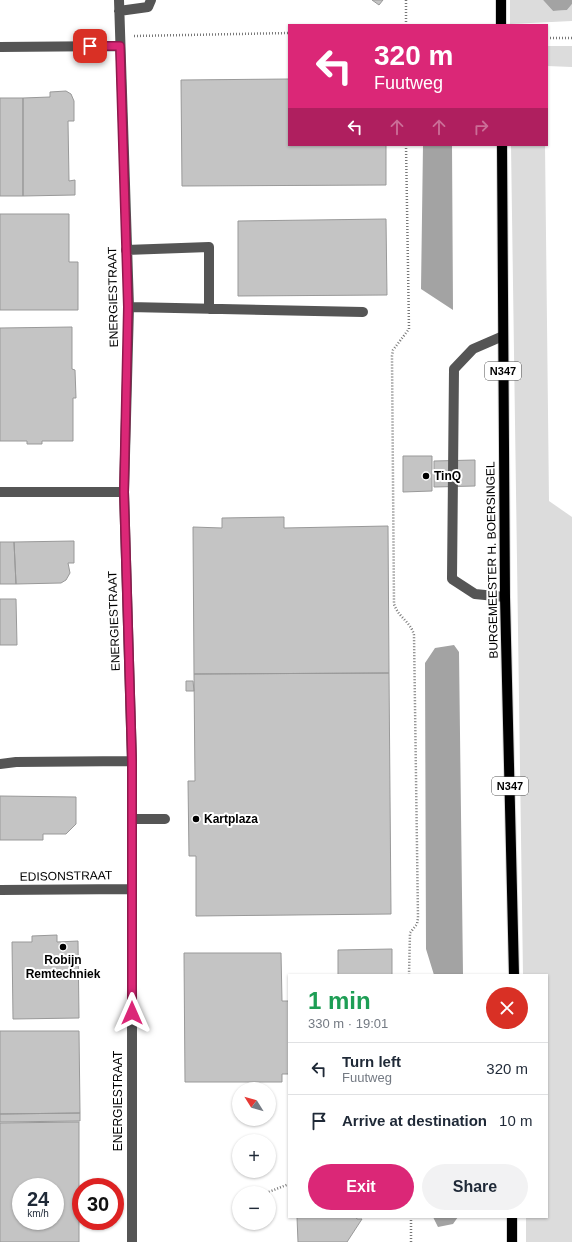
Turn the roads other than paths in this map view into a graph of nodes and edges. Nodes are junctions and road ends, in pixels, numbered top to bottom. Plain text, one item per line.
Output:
1 (119, 0) edge
2 (151, 0) edge
3 (501, 0) edge
4 (118, 11) junction
5 (501, 24) edge
6 (119, 41) junction
7 (0, 46) edge
8 (502, 146) edge
9 (126, 250) junction
10 (128, 307) junction
11 (209, 309) junction
12 (363, 312) dead end
13 (503, 336) junction
14 (0, 492) edge
15 (124, 492) junction
16 (505, 598) junction
17 (132, 761) junction
18 (0, 764) edge
19 (132, 819) junction
20 (165, 819) dead end
21 (132, 889) junction
22 (0, 890) edge
23 (514, 974) edge
24 (512, 1218) edge
25 (132, 1242) edge
26 (512, 1242) edge

1 - 4 street, ENERGIESTRAAT
2 - 4 street
3 - 5 main road
4 - 6 street, ENERGIESTRAAT
6 - 7 street
6 - 9 street, ENERGIESTRAAT
8 - 13 main road, BURGEMEESTER H. BOERSINGEL / N347
9 - 10 street, ENERGIESTRAAT
9 - 11 street
10 - 11 street
10 - 15 street, ENERGIESTRAAT
11 - 12 street
13 - 16 main road, BURGEMEESTER H. BOERSINGEL / N347
13 - 16 street
14 - 15 street
15 - 17 street, ENERGIESTRAAT
16 - 23 main road, BURGEMEESTER H. BOERSINGEL / N347
17 - 18 street
17 - 19 street, ENERGIESTRAAT
19 - 20 street
19 - 21 street, ENERGIESTRAAT
21 - 22 street, EDISONSTRAAT
21 - 25 street, ENERGIESTRAAT
24 - 26 main road

